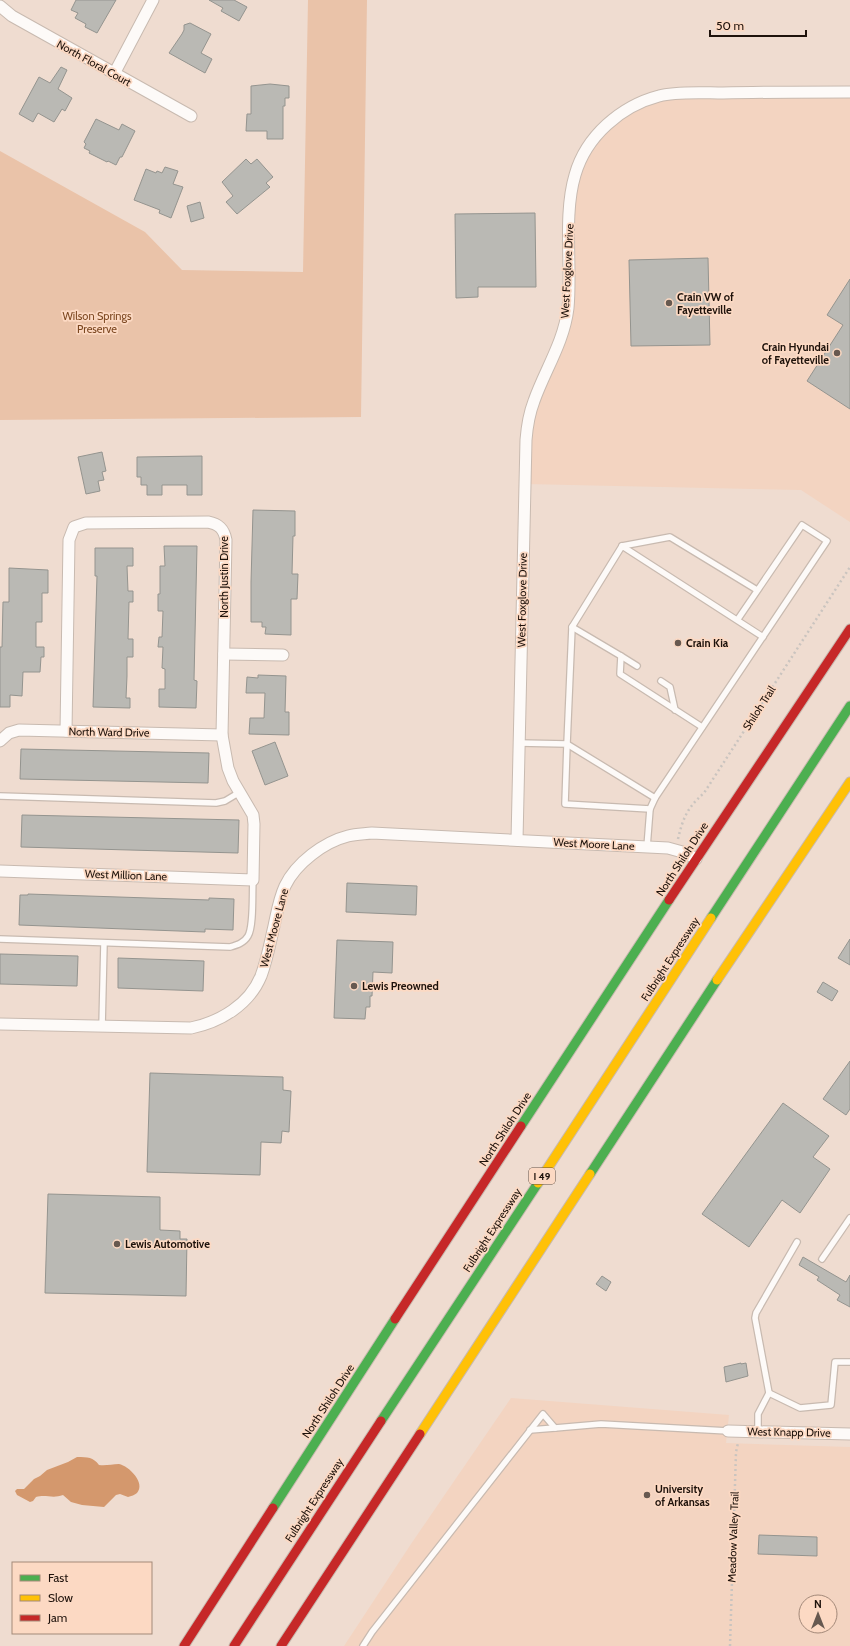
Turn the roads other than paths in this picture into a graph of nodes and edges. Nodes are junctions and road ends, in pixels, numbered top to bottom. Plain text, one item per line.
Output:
1 (153, 0) edge
2 (0, 6) edge
3 (114, 74) junction
4 (850, 92) edge
5 (191, 116) dead end
6 (622, 546) junction
7 (758, 590) junction
8 (738, 619) junction
9 (572, 626) junction
10 (850, 629) edge
11 (763, 636) junction
12 (224, 654) junction
13 (283, 655) dead end
14 (621, 656) junction
15 (637, 666) dead end
16 (661, 681) dead end
17 (850, 706) edge
18 (675, 710) junction
19 (702, 727) junction
20 (66, 731) junction
21 (222, 735) junction
22 (0, 740) edge
23 (519, 743) junction
24 (568, 744) junction
25 (850, 782) edge
26 (240, 792) junction
27 (0, 796) edge
28 (655, 798) junction
29 (650, 809) junction
30 (517, 840) junction
31 (647, 847) junction
32 (696, 859) junction
33 (0, 871) edge
34 (252, 880) junction
35 (0, 939) edge
36 (104, 942) junction
37 (0, 1024) edge
38 (102, 1026) junction
39 (850, 1218) edge
40 (797, 1242) dead end
41 (822, 1259) dead end
42 (850, 1362) edge
43 (769, 1392) junction
44 (555, 1428) junction
45 (530, 1430) junction
46 (728, 1431) joint
47 (758, 1432) junction
48 (850, 1434) edge
49 (184, 1646) edge
50 (234, 1646) edge
51 (281, 1646) edge
52 (363, 1646) edge

1 - 3 street
2 - 3 street, North Floral Court
3 - 5 street, North Floral Court
4 - 23 street, West Foxglove Drive
6 - 7 lane
6 - 8 lane
6 - 9 lane
7 - 8 lane
7 - 11 lane
8 - 11 lane
9 - 14 lane
9 - 24 lane
10 - 32 main road, North Shiloh Drive
11 - 19 lane
12 - 13 street
12 - 20 street, North Justin Drive
12 - 21 street, North Justin Drive
14 - 15 lane
14 - 18 lane
16 - 18 lane
17 - 50 main road, Fulbright Expressway / I 49
18 - 19 lane
19 - 28 lane
20 - 21 street, North Ward Drive
20 - 22 street, North Ward Drive
21 - 26 street, North Justin Drive
23 - 24 lane
23 - 30 street, West Foxglove Drive
24 - 28 lane
24 - 29 lane
25 - 51 main road
26 - 27 lane
26 - 34 street, North Justin Drive
28 - 29 lane
29 - 31 lane
30 - 31 street, West Moore Lane
30 - 38 street, West Moore Lane
31 - 32 street, West Moore Lane
32 - 49 main road, North Shiloh Drive
33 - 34 street, West Million Lane
34 - 36 lane
35 - 36 lane
36 - 38 lane
37 - 38 street, West Moore Lane
39 - 41 lane
40 - 43 lane
42 - 43 lane
43 - 47 lane
44 - 45 lane
44 - 45 lane
44 - 46 lane
45 - 52 lane
46 - 47 street, West Knapp Drive
47 - 48 street, West Knapp Drive

